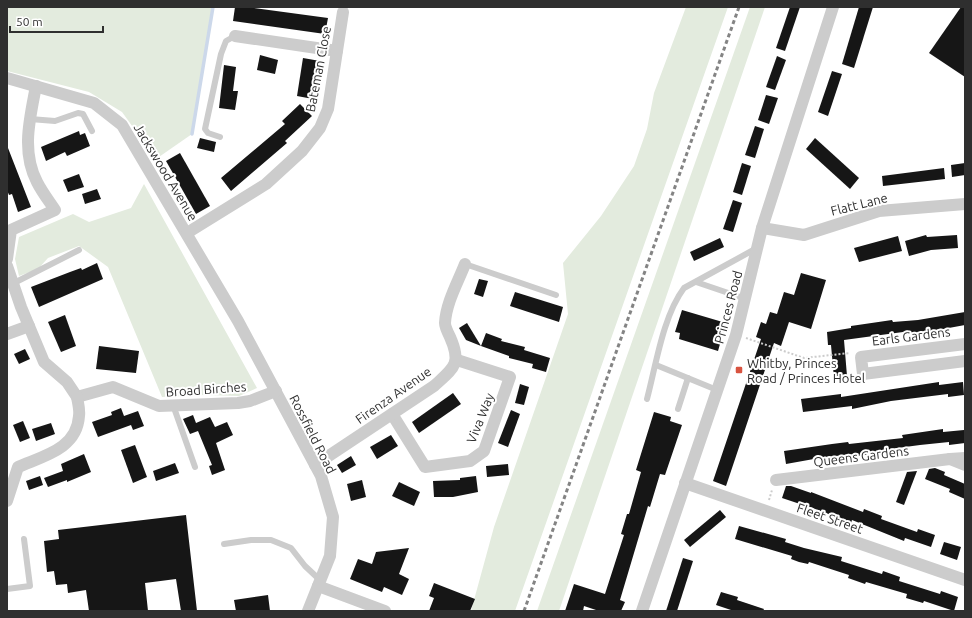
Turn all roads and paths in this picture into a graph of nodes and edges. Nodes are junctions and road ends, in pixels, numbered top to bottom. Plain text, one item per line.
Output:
1 (833, 7) edge
2 (343, 12) dead end
3 (235, 36) joint
4 (337, 51) junction
5 (7, 78) edge
6 (36, 86) junction
7 (30, 119) junction
8 (92, 131) dead end
9 (220, 137) dead end
10 (965, 204) edge
11 (762, 228) junction
12 (9, 230) edge
13 (187, 233) junction
14 (758, 247) junction
15 (79, 250) dead end
16 (7, 260) edge
17 (465, 264) joint
18 (7, 266) edge
19 (696, 282) junction
20 (12, 284) junction
21 (556, 295) dead end
22 (746, 299) junction
23 (238, 321) joint
24 (29, 326) junction
25 (7, 334) edge
26 (736, 335) junction
27 (965, 344) edge
28 (861, 357) junction
29 (457, 360) junction
30 (965, 361) edge
31 (656, 365) junction
32 (688, 378) junction
33 (717, 390) junction
34 (276, 391) junction
35 (77, 397) junction
36 (647, 399) dead end
37 (173, 405) junction
38 (678, 409) dead end
39 (392, 414) junction
40 (965, 458) edge
41 (950, 459) junction
42 (315, 465) junction
43 (965, 465) edge
44 (195, 466) dead end
45 (776, 480) joint
46 (685, 483) junction
47 (7, 501) edge
48 (765, 511) junction
49 (24, 539) dead end
50 (224, 544) dead end
51 (965, 580) edge
52 (320, 584) junction
53 (7, 589) edge
54 (308, 611) edge
55 (385, 611) edge
56 (642, 611) edge

1 - 11 street, Princes Road
2 - 4 street, Bateman Close
3 - 4 street
3 - 9 lane
4 - 13 street, Bateman Close
5 - 6 street, Jackswood Avenue
6 - 7 street
6 - 13 street, Jackswood Avenue
7 - 8 lane
7 - 12 street
10 - 11 street, Flatt Lane
11 - 14 street, Princes Road
12 - 16 street
13 - 23 street, Jackswood Avenue
14 - 19 lane
14 - 22 street, Princes Road
15 - 20 lane
17 - 21 lane
17 - 29 street
18 - 20 street
19 - 22 lane
19 - 31 lane
20 - 24 street
22 - 26 street, Princes Road
23 - 34 street, Rossfield Road
24 - 25 street
24 - 35 street
26 - 28 path
26 - 33 street, Princes Road
27 - 28 street, Earls Gardens
28 - 30 street, Earls Gardens
29 - 39 street, Firenza Avenue
29 - 39 street, Viva Way
31 - 32 lane
31 - 36 lane
32 - 33 lane
32 - 38 lane
33 - 46 street, Princes Road
34 - 37 street, Broad Birches
34 - 42 street, Rossfield Road
35 - 37 street, Broad Birches
35 - 47 street
37 - 44 lane
39 - 42 street, Firenza Avenue
40 - 41 street, Queens Gardens
41 - 43 street, Queens Gardens
41 - 45 street, Queens Gardens
42 - 52 street, Rossfield Road
45 - 48 path
46 - 48 street, Fleet Street
46 - 56 street, Princes Road
48 - 51 street, Fleet Street
49 - 53 lane
50 - 52 lane
52 - 54 street, Rossfield Road
52 - 55 street

